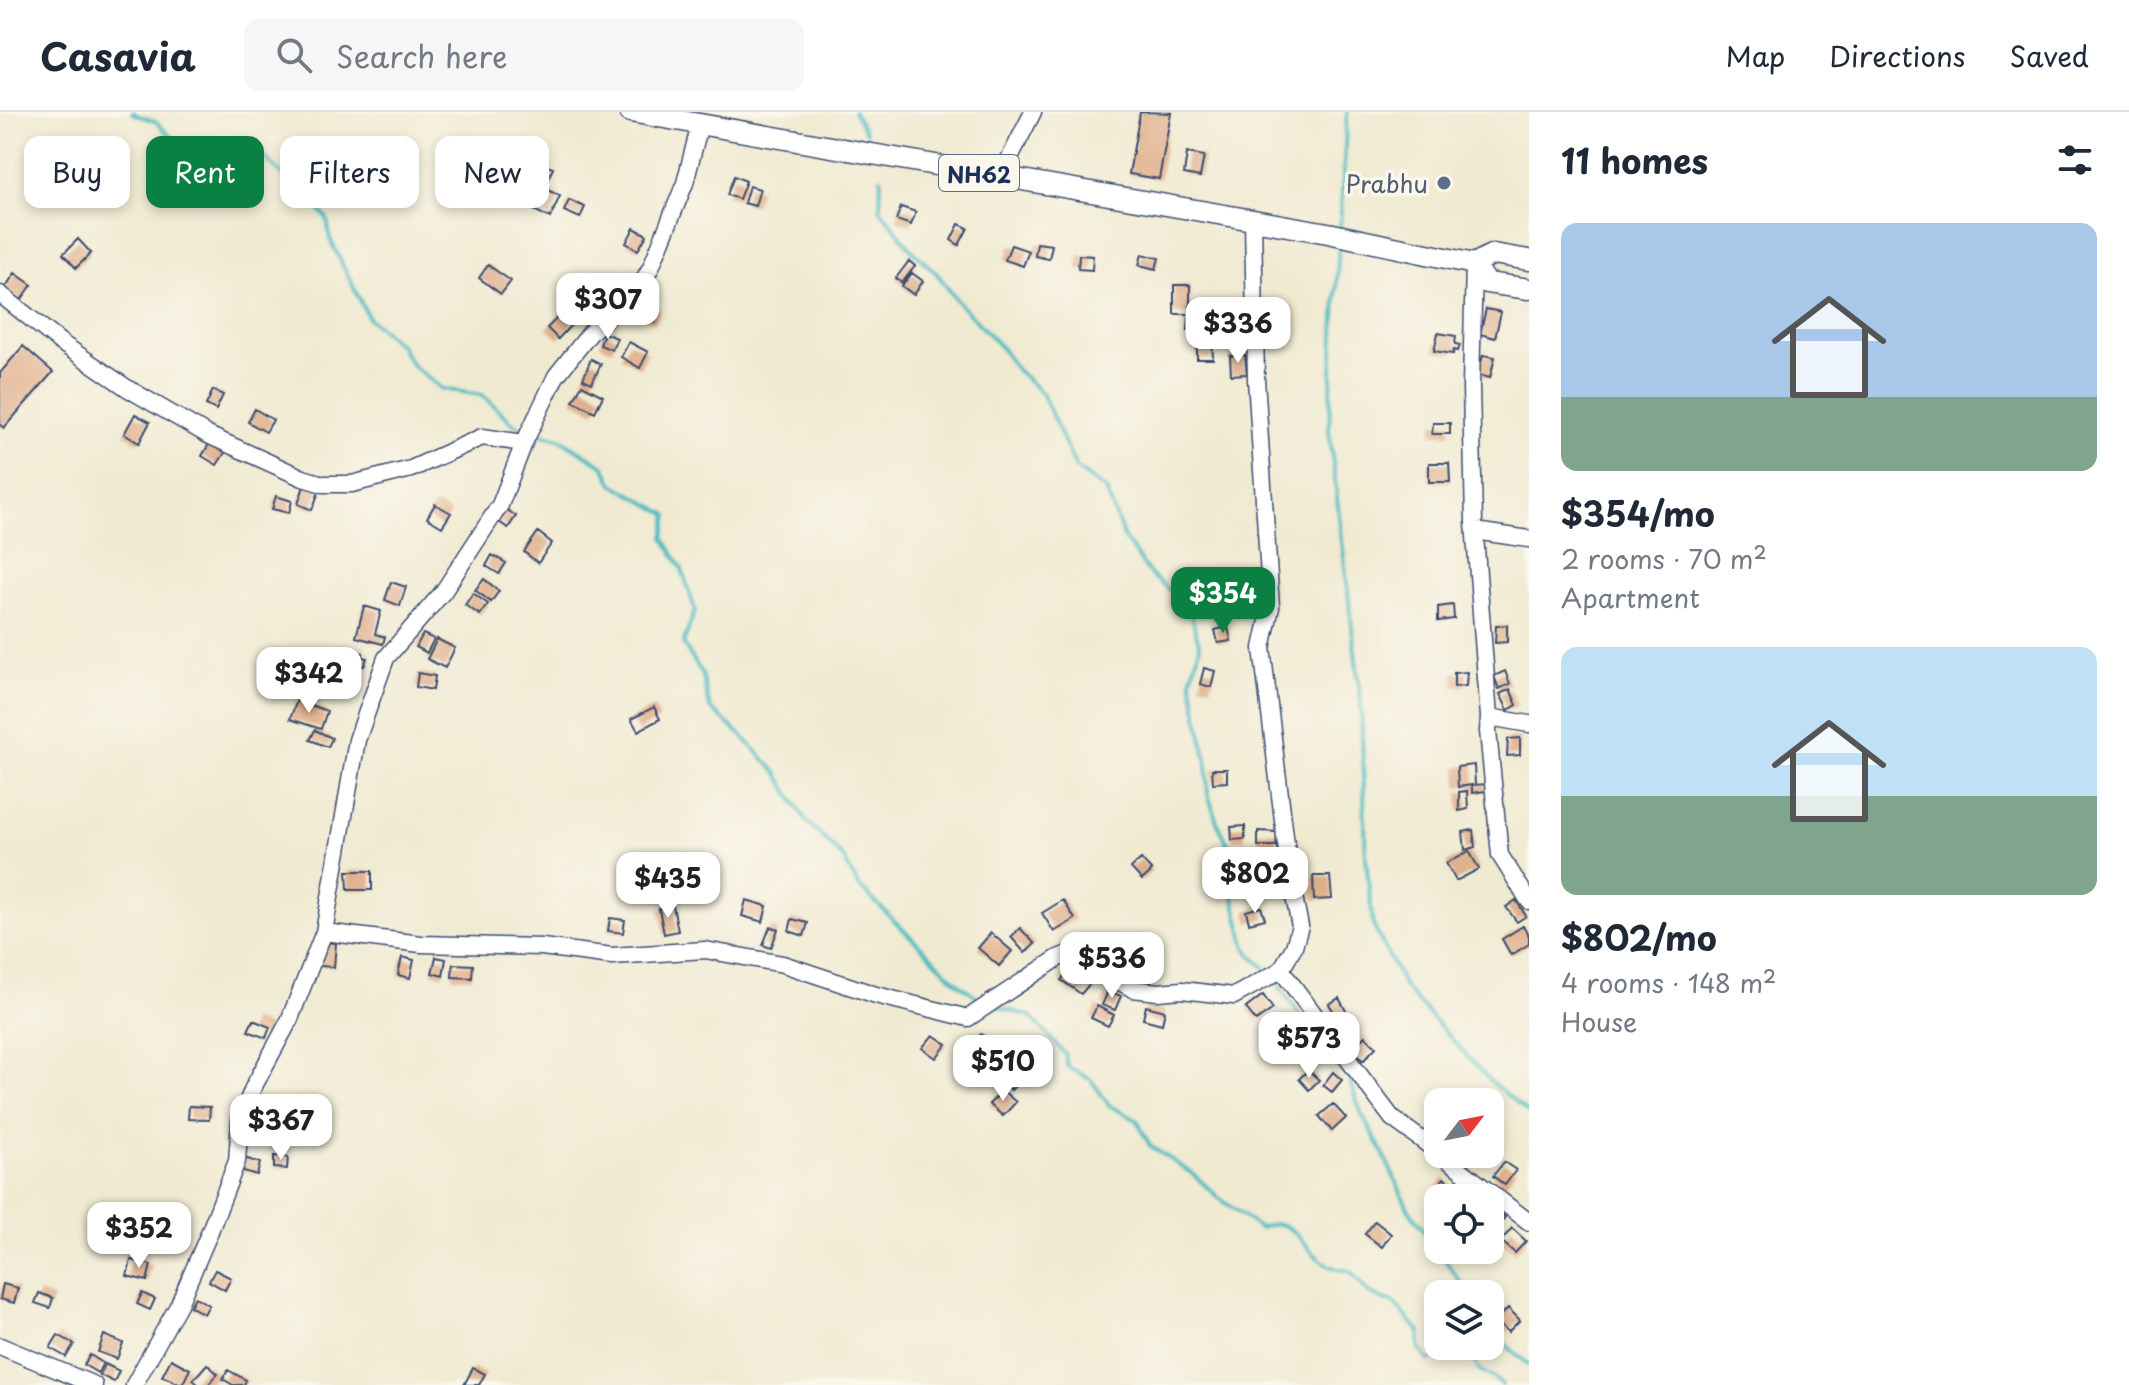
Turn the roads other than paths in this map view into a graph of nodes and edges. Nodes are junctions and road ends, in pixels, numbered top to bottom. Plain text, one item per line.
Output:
1 (630, 112) edge
2 (1033, 112) edge
3 (700, 124) junction
4 (1000, 177) junction
5 (1253, 220) junction
6 (1529, 260) edge
7 (1474, 264) junction
8 (1529, 289) edge
9 (0, 294) edge
10 (528, 435) junction
11 (1475, 531) junction
12 (1529, 539) edge
13 (1489, 717) junction
14 (1529, 724) edge
15 (1527, 896) edge
16 (324, 932) junction
17 (1278, 971) junction
18 (1424, 1142) edge
19 (1459, 1168) edge
20 (1529, 1222) edge
21 (0, 1346) edge
22 (94, 1385) edge
23 (134, 1385) edge

1 - 3 main road, NH62
2 - 4 street
3 - 4 main road, NH62
3 - 10 street
4 - 5 main road, NH62
5 - 7 main road, NH62
5 - 17 street
6 - 7 main road, NH62
7 - 8 main road, NH62
7 - 11 street
9 - 10 street
10 - 16 street
11 - 12 street
11 - 13 street
13 - 14 street
13 - 15 street
16 - 17 street
16 - 23 street
17 - 18 street
19 - 20 street
21 - 22 street

